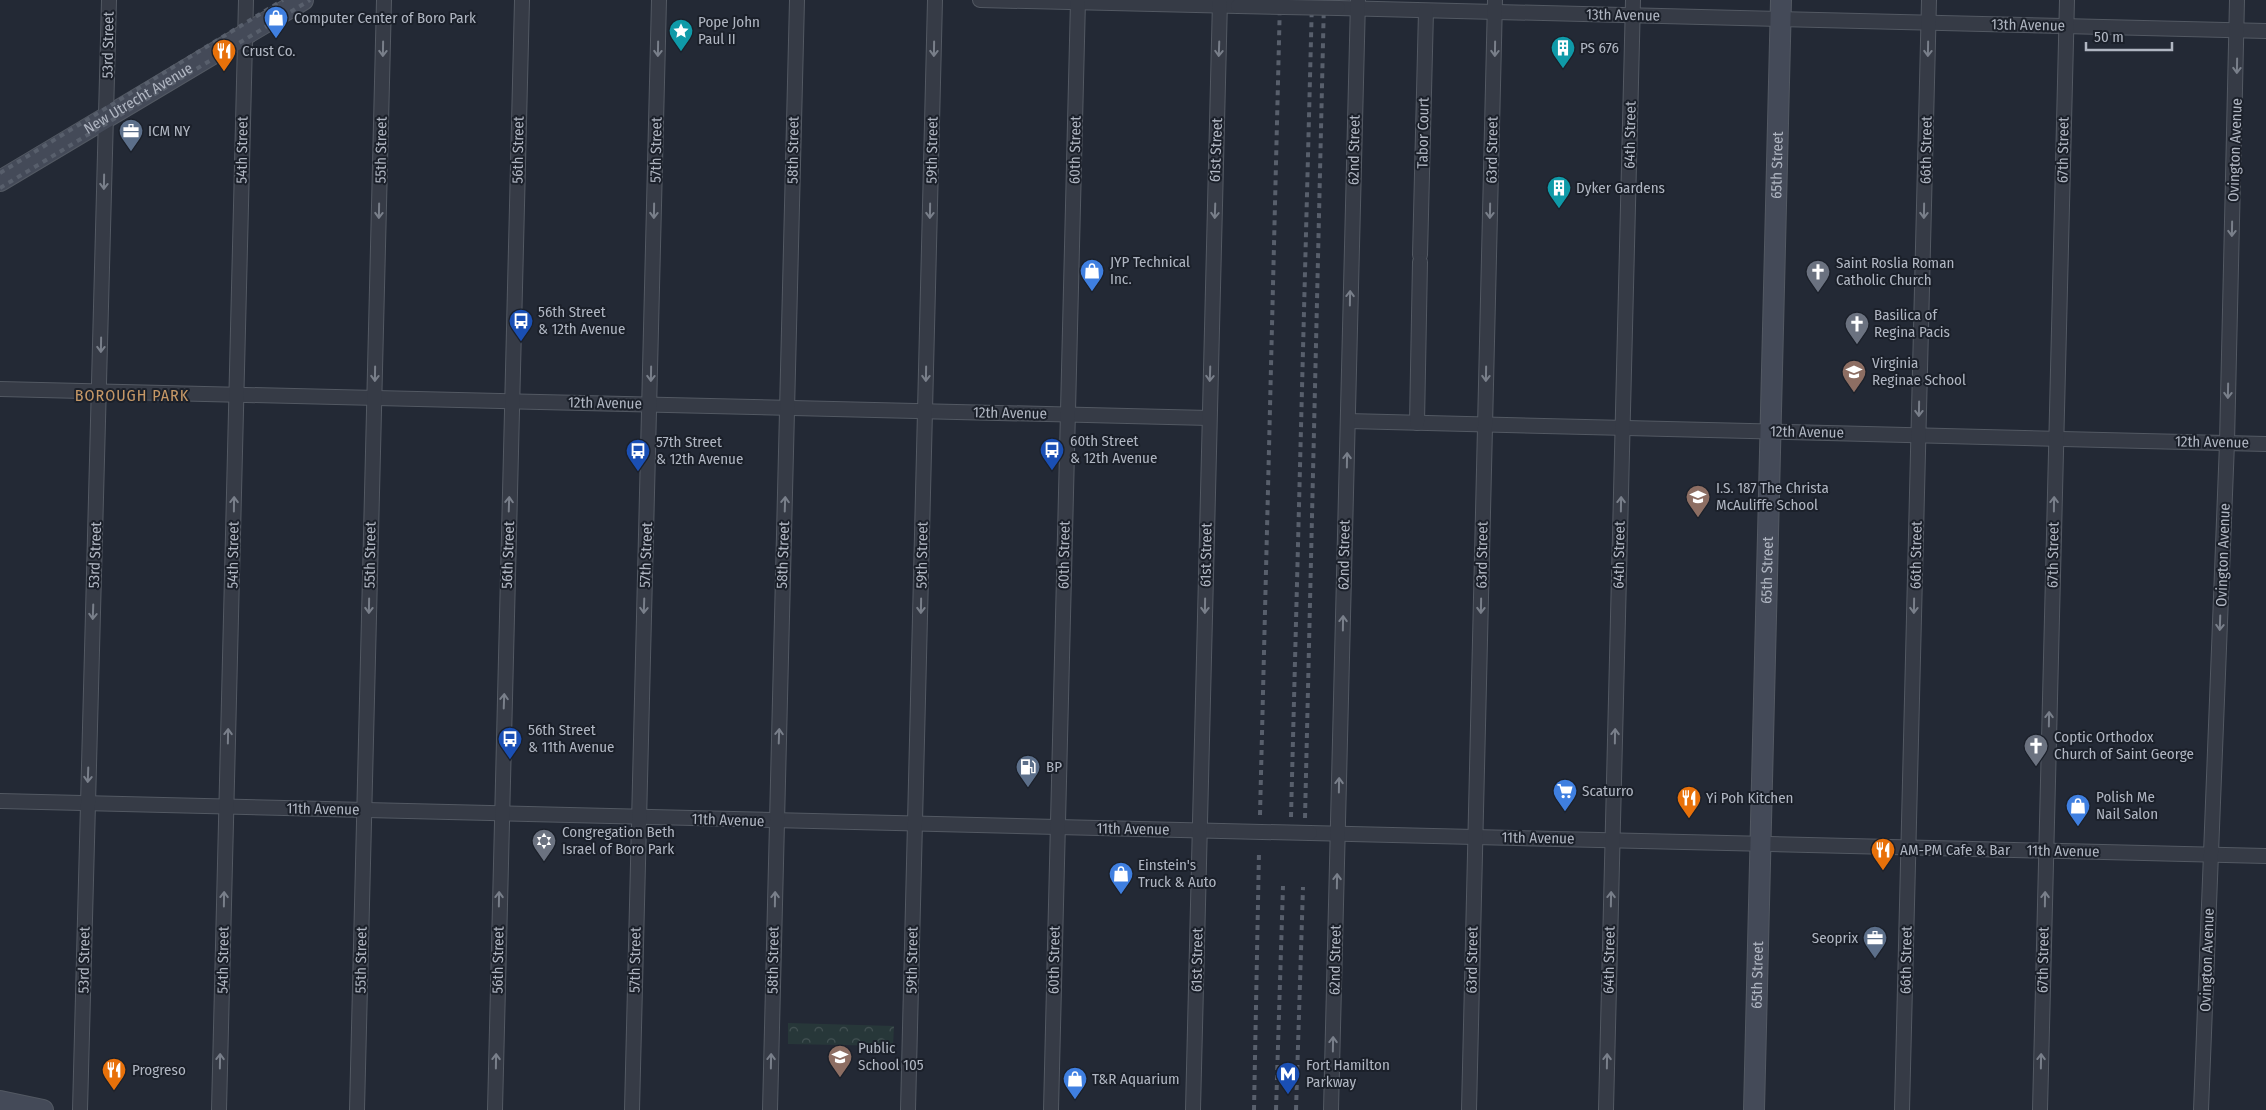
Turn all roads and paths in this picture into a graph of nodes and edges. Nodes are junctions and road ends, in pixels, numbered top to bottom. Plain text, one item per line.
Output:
1 (109, 0) edge
2 (246, 0) edge
3 (303, 0) edge
4 (384, 0) edge
5 (522, 0) edge
6 (660, 0) edge
7 (797, 0) edge
8 (935, 0) edge
9 (980, 0) edge
10 (1633, 0) edge
11 (1929, 0) edge
12 (2067, 0) edge
13 (2238, 0) edge
14 (1078, 1) edge
15 (1220, 3) edge
16 (1358, 4) edge
17 (1495, 6) edge
18 (1781, 10) edge
19 (1426, 11) junction
20 (1633, 16) junction
21 (1929, 23) junction
22 (2066, 26) junction
23 (2238, 30) junction
24 (2266, 31) edge
25 (245, 33) junction
26 (106, 116) junction
27 (0, 181) edge
28 (0, 388) edge
29 (99, 391) junction
30 (237, 394) junction
31 (374, 398) junction
32 (512, 401) junction
33 (650, 404) junction
34 (787, 408) junction
35 (925, 411) junction
36 (1067, 415) junction
37 (1209, 418) junction
38 (1348, 421) junction
39 (1417, 423) junction
40 (1485, 425) junction
41 (1623, 428) junction
42 (1771, 432) junction
43 (1918, 435) junction
44 (2056, 439) junction
45 (2227, 443) junction
46 (2266, 444) edge
47 (0, 802) edge
48 (87, 805) junction
49 (227, 807) junction
50 (364, 810) junction
51 (501, 815) junction
52 (638, 817) junction
53 (776, 821) junction
54 (915, 823) junction
55 (1058, 827) junction
56 (1200, 830) junction
57 (1338, 834) junction
58 (1475, 837) junction
59 (1612, 840) junction
60 (1760, 844) junction
61 (1909, 848) junction
62 (2046, 851) junction
63 (2211, 855) junction
64 (2266, 856) edge
65 (0, 1101) edge
66 (43, 1110) edge
67 (80, 1110) edge
68 (219, 1110) edge
69 (357, 1110) edge
70 (494, 1110) edge
71 (632, 1110) edge
72 (770, 1110) edge
73 (908, 1110) edge
74 (1051, 1110) edge
75 (1193, 1110) edge
76 (1331, 1110) edge
77 (1468, 1110) edge
78 (1606, 1110) edge
79 (1754, 1110) edge
80 (1902, 1110) edge
81 (2040, 1110) edge
82 (2201, 1110) edge

1 - 26 street, 53rd Street
2 - 25 street, 54th Street
3 - 25 main road, New Utrecht Avenue
4 -> 31 street, 55th Street
5 - 32 street, 56th Street
6 -> 33 street, 57th Street
7 - 34 street, 58th Street
8 -> 35 street, 59th Street
9 - 14 street, 13th Avenue
10 - 20 street, 64th Street
11 - 21 street, 66th Street
12 - 22 street, 67th Street
13 - 23 street, Ovington Avenue
14 - 15 street, 13th Avenue
14 - 36 street, 60th Street
15 - 16 street, 13th Avenue, bridge
15 -> 37 street, 61st Street
16 - 19 street, 13th Avenue
38 -> 16 street, 62nd Street
17 - 19 street, 13th Avenue
17 - 20 street, 13th Avenue
17 -> 40 street, 63rd Street
18 - 20 street, 13th Avenue
18 - 21 street, 13th Avenue
18 - 42 main road, 65th Street
19 - 39 street, Tabor Court
20 - 41 street, 64th Street
21 - 22 street, 13th Avenue
21 -> 43 street, 66th Street
22 - 23 street, 13th Avenue
22 - 44 street, 67th Street
23 - 24 street, 13th Avenue
23 -> 45 street, Ovington Avenue
25 - 26 main road, New Utrecht Avenue
25 - 30 street, 54th Street
26 - 27 main road, New Utrecht Avenue
26 -> 29 street, 53rd Street
28 - 29 street, 12th Avenue
29 - 30 street, 12th Avenue
29 -> 48 street, 53rd Street
30 - 31 street, 12th Avenue
49 -> 30 street, 54th Street
31 - 32 street, 12th Avenue
31 -> 50 street, 55th Street
32 - 33 street, 12th Avenue
51 -> 32 street, 56th Street
33 - 34 street, 12th Avenue
33 -> 52 street, 57th Street
34 - 35 street, 12th Avenue
53 -> 34 street, 58th Street
35 - 36 street, 12th Avenue
35 -> 54 street, 59th Street
36 - 37 street, 12th Avenue
36 - 55 street, 60th Street
37 -> 56 street, 61st Street
38 - 39 street, 12th Avenue
57 -> 38 street, 62nd Street
39 - 40 street, 12th Avenue
40 - 41 street, 12th Avenue
40 -> 58 street, 63rd Street
41 - 42 street, 12th Avenue
59 -> 41 street, 64th Street
42 - 43 street, 12th Avenue
42 - 60 main road, 65th Street
43 - 44 street, 12th Avenue
43 -> 61 street, 66th Street
44 - 45 street, 12th Avenue
62 -> 44 street, 67th Street
45 - 46 street, 12th Avenue
45 -> 63 street, Ovington Avenue
47 - 48 street, 11th Avenue
48 - 49 street, 11th Avenue
48 - 67 street, 53rd Street
49 - 50 street, 11th Avenue
68 -> 49 street, 54th Street
50 - 51 street, 11th Avenue
50 - 69 street, 55th Street
51 - 52 street, 11th Avenue
70 -> 51 street, 56th Street
52 - 53 street, 11th Avenue
52 - 71 street, 57th Street
53 - 54 street, 11th Avenue
72 -> 53 street, 58th Street
54 - 55 street, 11th Avenue
54 - 73 street, 59th Street
55 - 56 street, 11th Avenue
55 - 74 street, 60th Street
56 - 57 street, 11th Avenue, bridge
56 - 75 street, 61st Street
57 - 58 street, 11th Avenue
76 -> 57 street, 62nd Street
58 - 59 street, 11th Avenue
58 - 77 street, 63rd Street
59 - 60 street, 11th Avenue
78 -> 59 street, 64th Street
60 - 61 street, 11th Avenue
60 - 79 main road, 65th Street
61 - 62 street, 11th Avenue
61 - 80 street, 66th Street
62 - 63 street, 11th Avenue
81 -> 62 street, 67th Street
63 - 64 street, 11th Avenue
63 - 82 street, Ovington Avenue
65 - 66 main road

